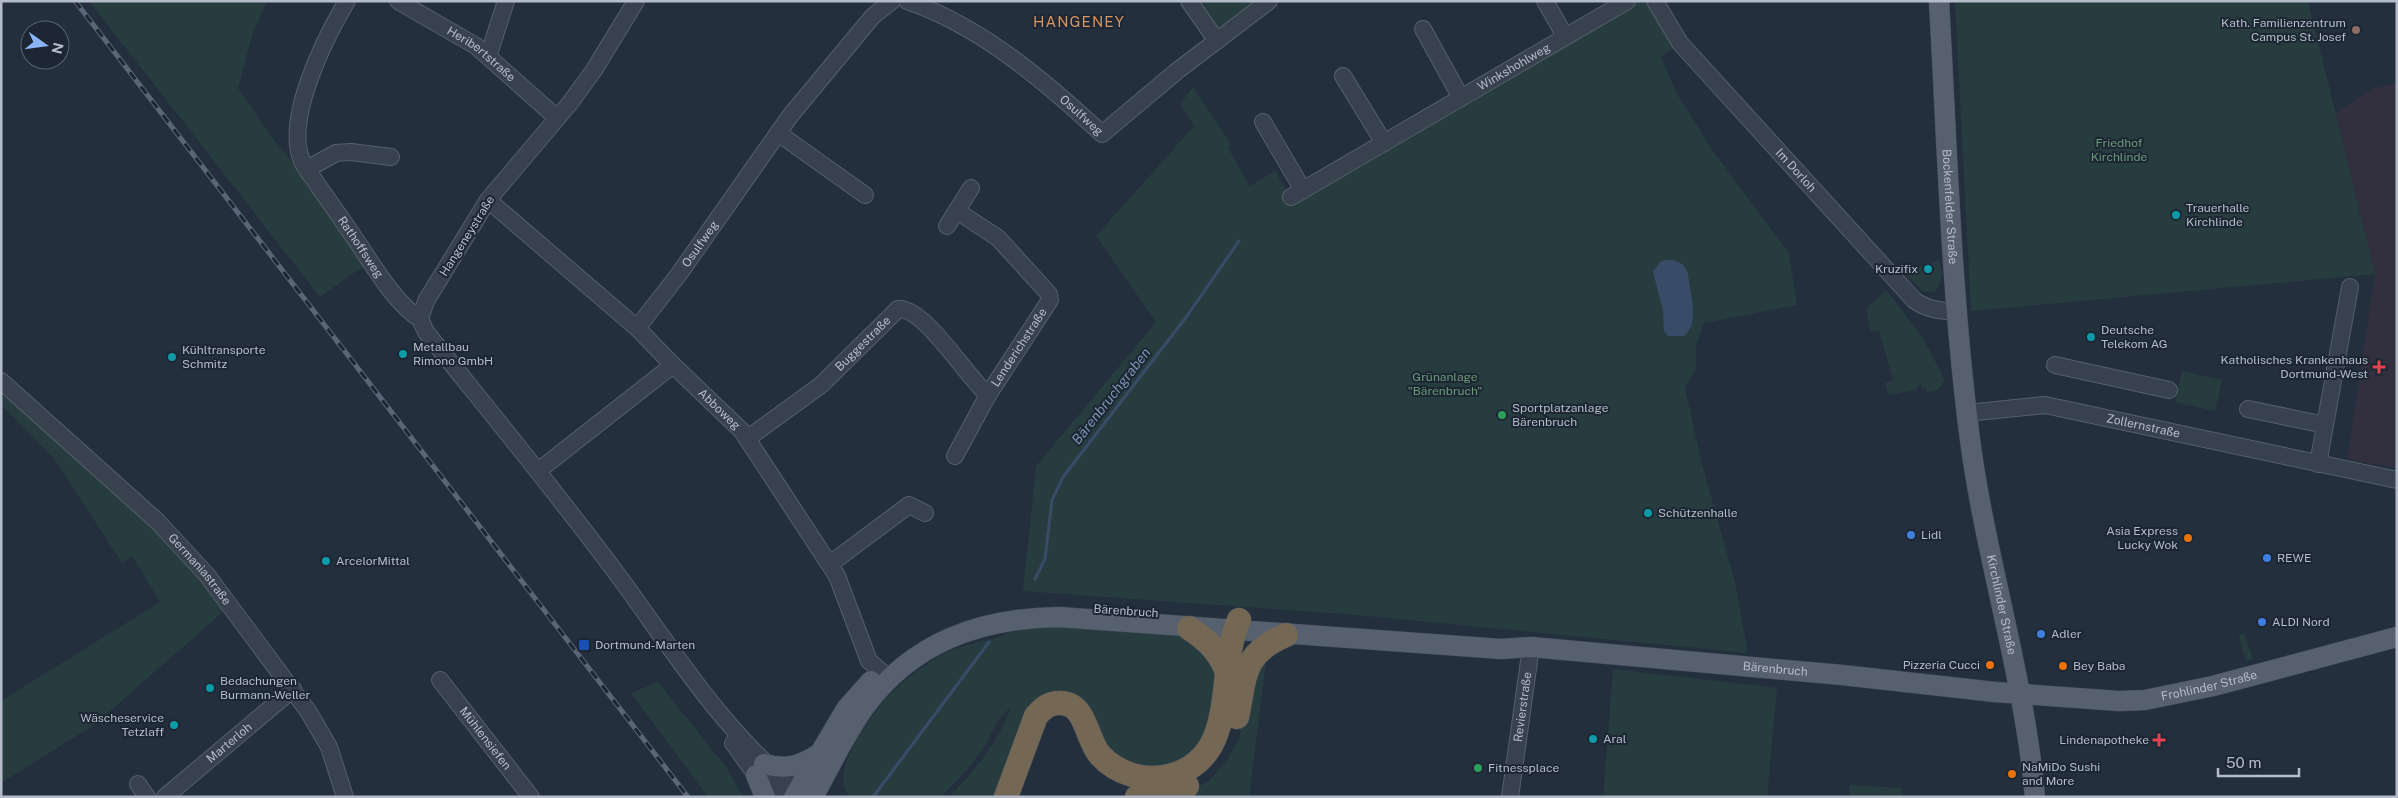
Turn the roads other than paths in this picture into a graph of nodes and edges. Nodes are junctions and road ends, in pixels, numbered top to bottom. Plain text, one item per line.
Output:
1 (347, 1) edge
2 (398, 1) edge
3 (506, 1) edge
4 (636, 1) edge
5 (892, 1) edge
6 (907, 1) edge
7 (1189, 1) edge
8 (1269, 1) edge
9 (1545, 1) edge
10 (1627, 1) edge
11 (1655, 1) edge
12 (1939, 1) edge
13 (1423, 29) dead end
14 (1565, 36) junction
15 (1217, 40) junction
16 (488, 57) junction
17 (1343, 76) dead end
18 (1461, 98) junction
19 (557, 118) junction
20 (1263, 122) dead end
21 (778, 133) junction
22 (1384, 143) junction
23 (391, 157) dead end
24 (307, 170) junction
25 (971, 188) dead end
26 (865, 195) dead end
27 (488, 200) junction
28 (957, 211) junction
29 (948, 226) dead end
30 (2350, 287) dead end
31 (1958, 312) junction
32 (420, 319) junction
33 (637, 328) junction
34 (2055, 364) dead end
35 (673, 365) junction
36 (1, 381) edge
37 (2168, 390) dead end
38 (988, 395) junction
39 (2248, 409) dead end
40 (1967, 413) junction
41 (2325, 425) junction
42 (748, 438) junction
43 (956, 456) dead end
44 (2318, 464) junction
45 (538, 472) junction
46 (2397, 480) edge
47 (925, 513) dead end
48 (830, 564) junction
49 (1239, 627) junction
50 (1189, 628) junction
51 (1286, 635) junction
52 (2397, 637) edge
53 (1531, 647) junction
54 (882, 672) junction
55 (440, 680) dead end
56 (1234, 680) junction
57 (292, 689) junction
58 (2019, 694) junction
59 (819, 754) junction
60 (760, 769) junction
61 (797, 796) edge
62 (165, 797) edge
63 (345, 797) edge
64 (531, 797) edge
65 (765, 797) edge
66 (1006, 797) edge
67 (1137, 797) edge
68 (1510, 797) edge
69 (2034, 797) edge

1 - 24 street, Rathoffsweg
2 - 16 street, Heribertstraße
3 - 16 street
4 - 19 street, Hangeneystraße
5 - 21 street, Osulfweg
6 - 15 street, Osulfweg
7 - 15 street
8 - 15 street, Osulfweg
9 - 14 street
10 - 14 street, Winkshohlweg
11 - 31 street, Im Dorloh
12 - 31 main road, Bockenfelder Straße
13 - 18 street
14 - 18 street, Winkshohlweg
16 - 19 street, Heribertstraße
17 - 22 street
18 - 22 street, Winkshohlweg
19 - 27 street, Hangeneystraße
20 - 22 street, Winkshohlweg
21 - 26 street
21 - 33 street, Osulfweg
23 - 24 street
24 - 32 street, Rathoffsweg
25 - 28 street
27 - 32 street, Hangeneystraße
27 - 33 street, Abboweg
28 - 29 street
28 - 38 street, Lenderichstraße
30 - 41 street
31 - 40 main road, Bockenfelder Straße
32 - 45 street
33 - 35 street, Abboweg
34 - 37 street
35 - 42 street, Abboweg
35 - 45 street
36 - 57 street, Germaniastraße
38 - 42 street, Buggestraße
38 - 43 street, Lenderichstraße
39 - 41 street
40 - 44 street, Zollernstraße
40 - 58 main road, Kirchlinder Straße
41 - 44 street
42 - 48 street, Abboweg
44 - 46 street, Zollernstraße
45 - 60 street
47 - 48 street
48 - 54 street, Abboweg
49 - 50 main road, Bärenbruch
49 - 51 main road, Bärenbruch
49 - 53 main road, Bärenbruch
49 - 54 main road, Bärenbruch
49 - 56 highway
50 - 56 highway
50 - 61 main road, Bärenbruch
51 - 53 main road, Bärenbruch
51 - 56 highway
52 - 58 main road, Frohlinder Straße
53 - 58 main road, Bärenbruch
53 - 68 street, Revierstraße
54 - 59 main road, Bärenbruch
55 - 64 street, Mühlensiefen
56 - 66 highway
56 - 67 highway
57 - 62 street, Marterloh
57 - 63 street, Germaniastraße
58 - 69 main road, Kirchlinder Straße
59 - 60 main road
59 - 61 main road, Bärenbruch
60 - 61 street
60 - 65 main road

